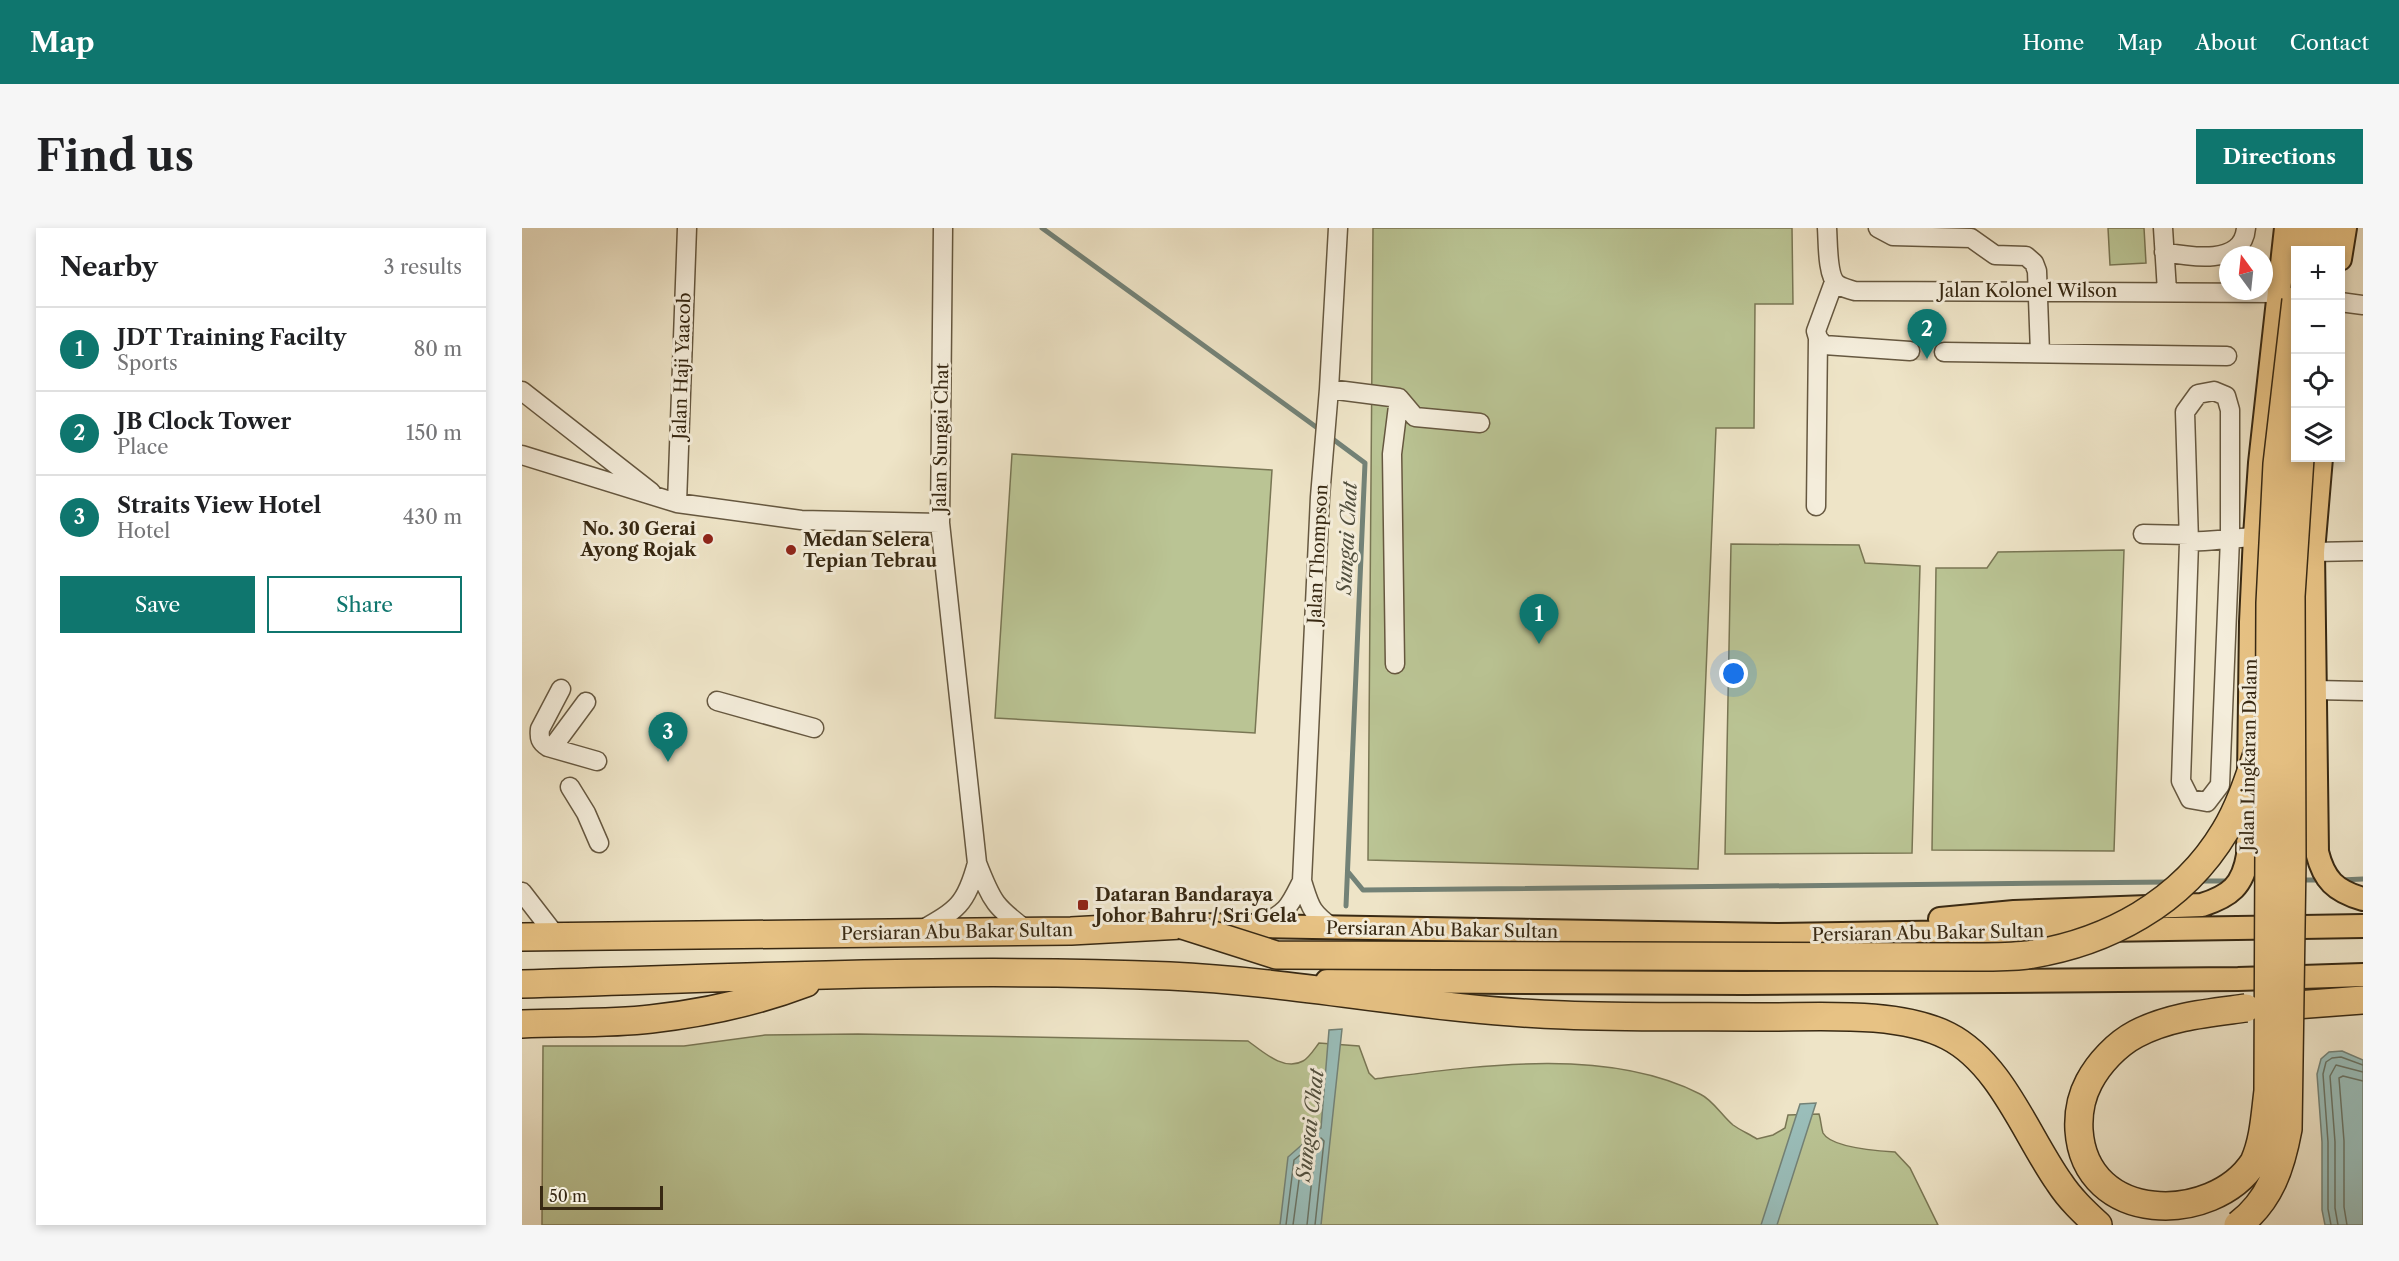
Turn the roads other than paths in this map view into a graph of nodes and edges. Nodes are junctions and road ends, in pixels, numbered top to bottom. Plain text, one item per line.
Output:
1 (687, 228) edge
2 (943, 228) edge
3 (1338, 228) edge
4 (1827, 228) edge
5 (1878, 228) edge
6 (2163, 228) edge
7 (2246, 228) edge
8 (2286, 228) edge
9 (2306, 228) edge
10 (2327, 228) edge
11 (2345, 228) edge
12 (2303, 246) edge
13 (2325, 246) edge
14 (2342, 246) edge
15 (2164, 252) junction
16 (1834, 282) junction
17 (2037, 291) junction
18 (2167, 291) junction
19 (2287, 297) edge
20 (2345, 303) edge
21 (2363, 305) edge
22 (1818, 338) junction
23 (1910, 351) tunnel mouth
24 (1944, 352) tunnel mouth
25 (2040, 353) junction
26 (2227, 356) dead end
27 (522, 391) edge
28 (1328, 395) junction
29 (1399, 398) junction
30 (1480, 423) dead end
31 (522, 455) edge
32 (2300, 462) edge
33 (2321, 462) edge
34 (668, 501) junction
35 (1816, 506) dead end
36 (940, 523) junction
37 (2143, 534) dead end
38 (2248, 537) junction
39 (2189, 538) junction
40 (2363, 550) edge
41 (2313, 552) junction
42 (1395, 664) dead end
43 (561, 689) dead end
44 (2315, 690) junction
45 (2363, 691) edge
46 (717, 701) dead end
47 (586, 702) dead end
48 (2281, 717) junction
49 (814, 728) dead end
50 (552, 748) junction
51 (597, 761) dead end
52 (570, 787) dead end
53 (599, 843) dead end
54 (977, 863) junction
55 (1302, 881) junction
56 (524, 898) edge
57 (2363, 899) edge
58 (1182, 925) junction
59 (2363, 926) edge
60 (1258, 927) junction
61 (1333, 928) junction
62 (1029, 932) junction
63 (915, 934) junction
64 (1777, 935) junction
65 (556, 936) junction
66 (522, 937) edge
67 (2363, 975) edge
68 (824, 976) junction
69 (1239, 980) junction
70 (522, 984) edge
71 (2363, 1000) edge
72 (522, 1024) edge
73 (2098, 1225) edge
74 (2238, 1225) edge

1 - 34 street, Jalan Haji Yaacob
2 - 36 street, Jalan Sungai Chat
3 - 28 street, Jalan Thompson
4 - 16 street
5 - 17 street
6 - 15 street
7 - 15 street
8 - 19 main road, Jalan Lingkaran Dalam
9 - 12 highway
10 - 13 highway
11 - 14 main road
15 - 18 street
16 - 17 street, Jalan Kolonel Wilson
16 - 22 street
17 - 18 street, Jalan Kolonel Wilson
17 - 25 street
18 - 19 street, Jalan Kolonel Wilson
19 - 38 main road, Jalan Lingkaran Dalam
19 - 48 highway, Jalan Lingkaran Dalam, bridge
20 - 21 street
22 - 23 street
22 - 35 street
24 - 25 street
25 - 26 street
27 - 34 street
28 - 29 street
28 - 55 street, Jalan Thompson
29 - 30 street
29 - 42 street
31 - 34 street
32 - 48 highway, bridge
33 - 41 main road
34 - 36 street
36 - 54 street, Jalan Sungai Chat
37 - 39 street
38 - 39 street
38 - 39 street
38 - 39 street
38 - 41 main road
38 - 64 main road, Jalan Lingkaran Dalam
40 - 41 street
41 - 44 main road
43 - 50 street
44 - 45 street
44 - 57 main road
46 - 49 street
47 - 50 street
48 - 58 highway, bridge
48 - 71 highway, bridge
48 - 74 highway, bridge
50 - 51 street
52 - 53 street
54 - 62 street, Jalan Sungai Chat
54 - 63 street, Jalan Sungai Chat
55 - 60 street, Jalan Thompson
55 - 61 street, Jalan Thompson
56 - 65 street
58 - 60 main road, Persiaran Abu Bakar Sultan
58 - 62 highway, Persiaran Abu Bakar Sultan
59 - 64 main road, Persiaran Abu Bakar Sultan
60 - 61 main road, Persiaran Abu Bakar Sultan
61 - 64 main road, Persiaran Abu Bakar Sultan
62 - 63 highway, Persiaran Abu Bakar Sultan
63 - 65 highway, Persiaran Abu Bakar Sultan
65 - 66 highway, Persiaran Abu Bakar Sultan
67 - 69 main road
68 - 69 highway
68 - 70 highway
68 - 72 highway
69 - 73 highway

